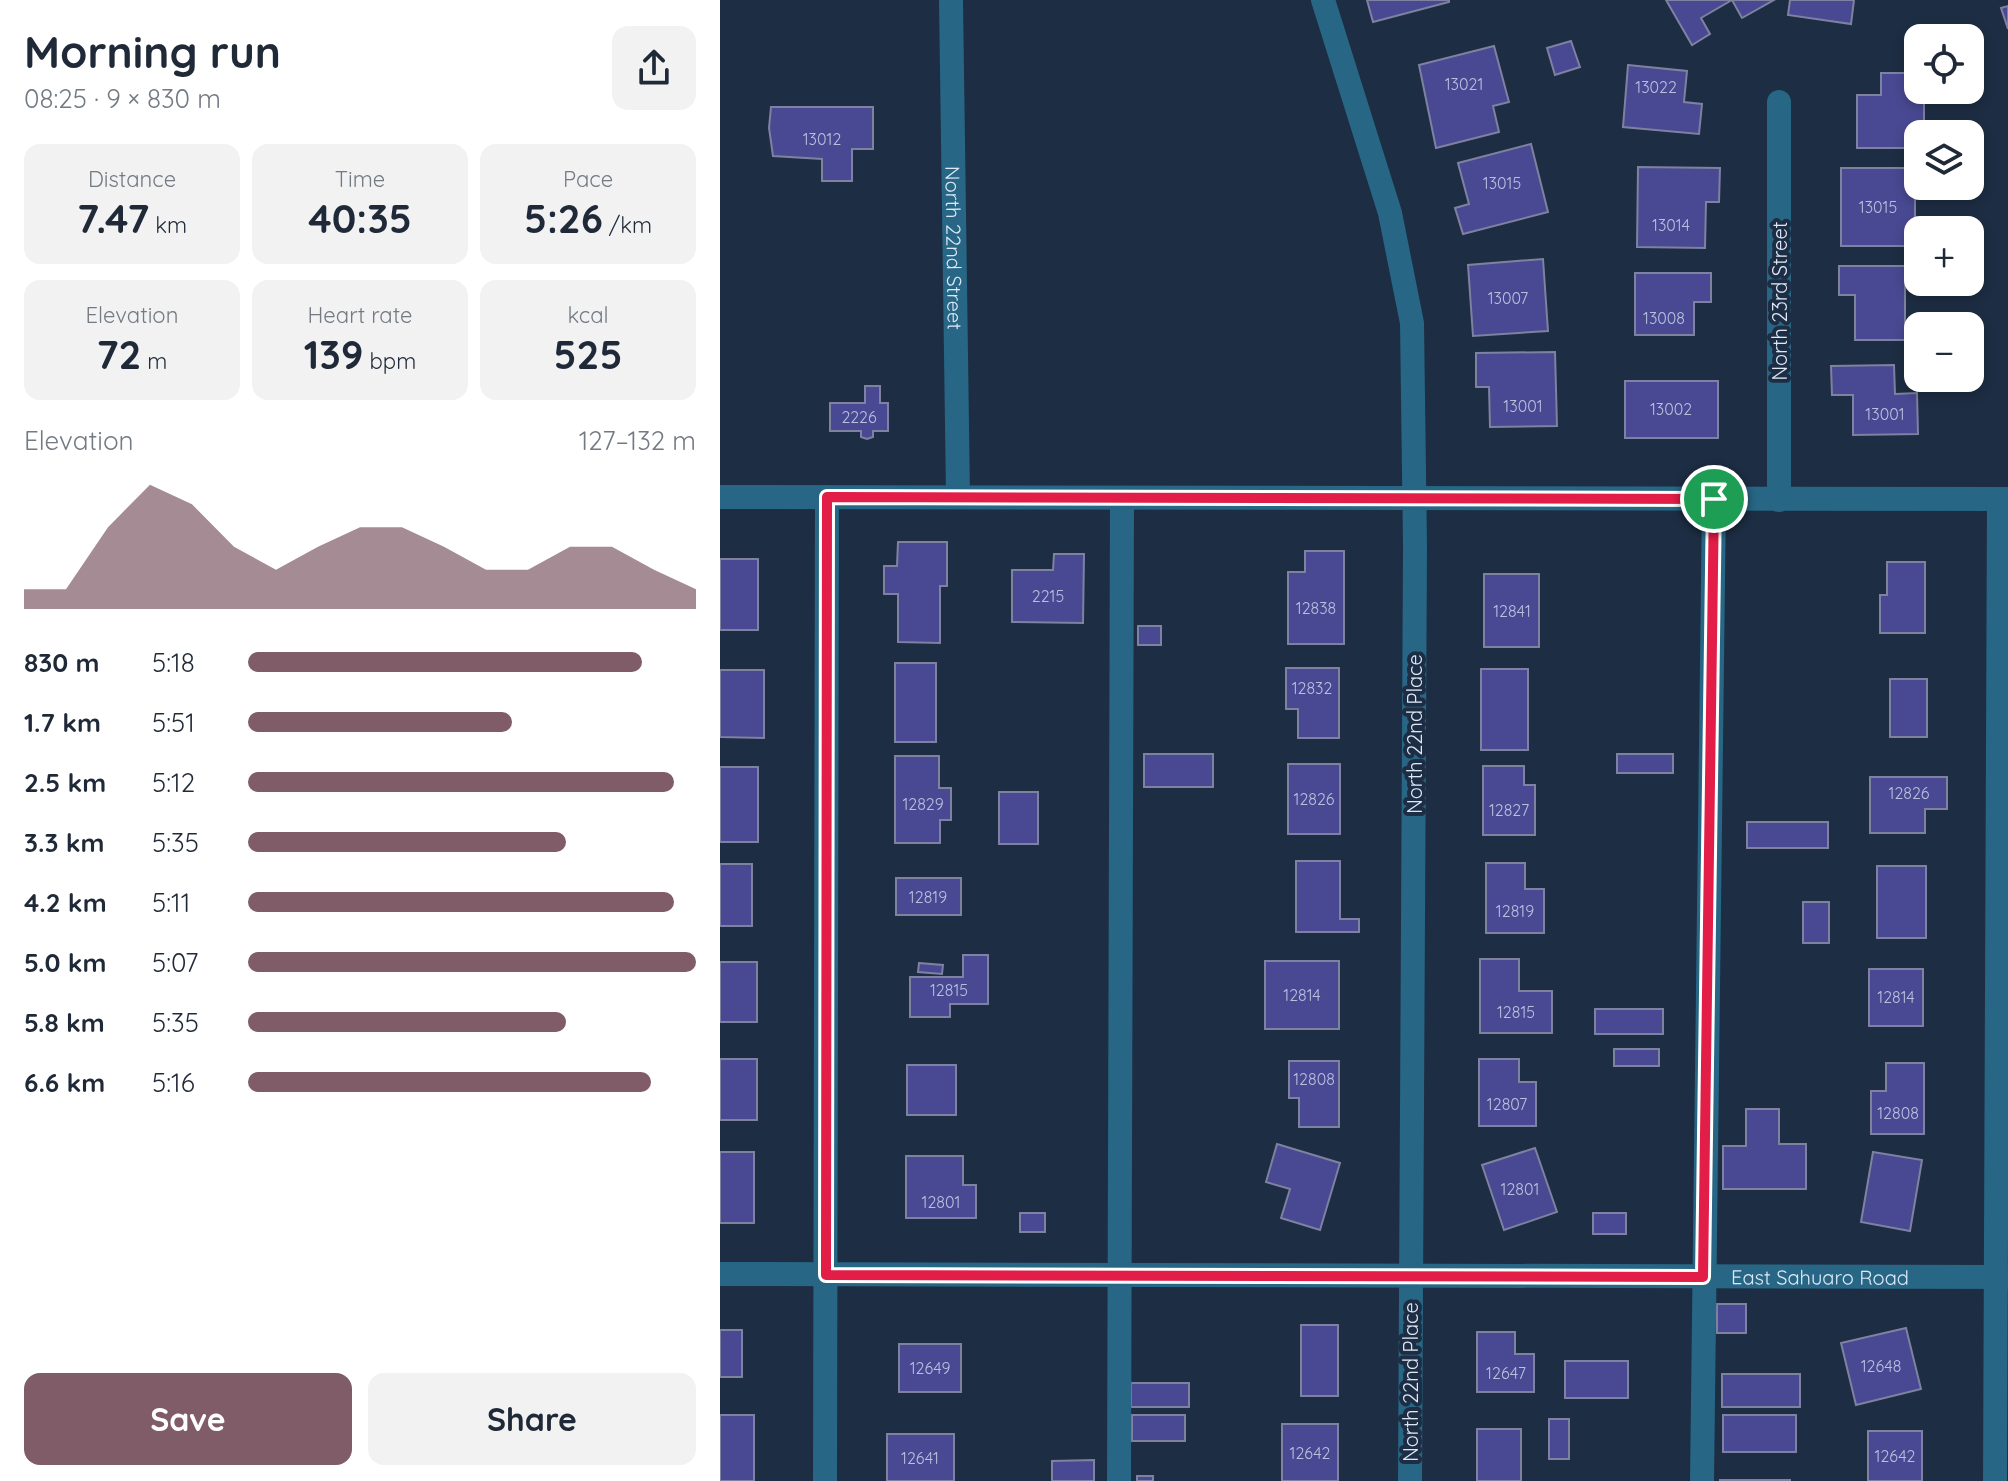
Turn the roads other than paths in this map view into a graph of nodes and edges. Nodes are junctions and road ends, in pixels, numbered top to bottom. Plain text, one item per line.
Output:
1 (951, 0) edge
2 (1323, 0) edge
3 (1779, 102) dead end
4 (958, 496) junction
5 (720, 497) edge
6 (827, 497) junction
7 (1122, 498) junction
8 (1415, 498) junction
9 (1714, 499) junction
10 (2003, 499) edge
11 (1779, 500) junction
12 (720, 1274) edge
13 (826, 1275) junction
14 (1120, 1275) junction
15 (1410, 1276) junction
16 (1703, 1277) junction
17 (2002, 1277) edge
18 (825, 1481) edge
19 (1119, 1481) edge
20 (1410, 1481) edge
21 (1702, 1481) edge
22 (1995, 1481) edge

1 - 4 street, North 22nd Street
2 - 8 street, North 22nd Place
3 - 11 street, North 23rd Street
4 - 6 street
4 - 7 street
5 - 6 street
6 - 13 street
7 - 8 street
7 - 14 street
8 - 9 street
8 - 15 street, North 22nd Place
9 - 11 street
9 - 16 street
10 - 11 street
10 - 17 street
12 - 13 street, East Sahuaro Road
13 - 14 street, East Sahuaro Road
13 - 18 street
14 - 15 street, East Sahuaro Road
14 - 19 street
15 - 16 street, East Sahuaro Road
15 - 20 street, North 22nd Place
16 - 17 street, East Sahuaro Road
16 - 21 street
17 - 22 street

